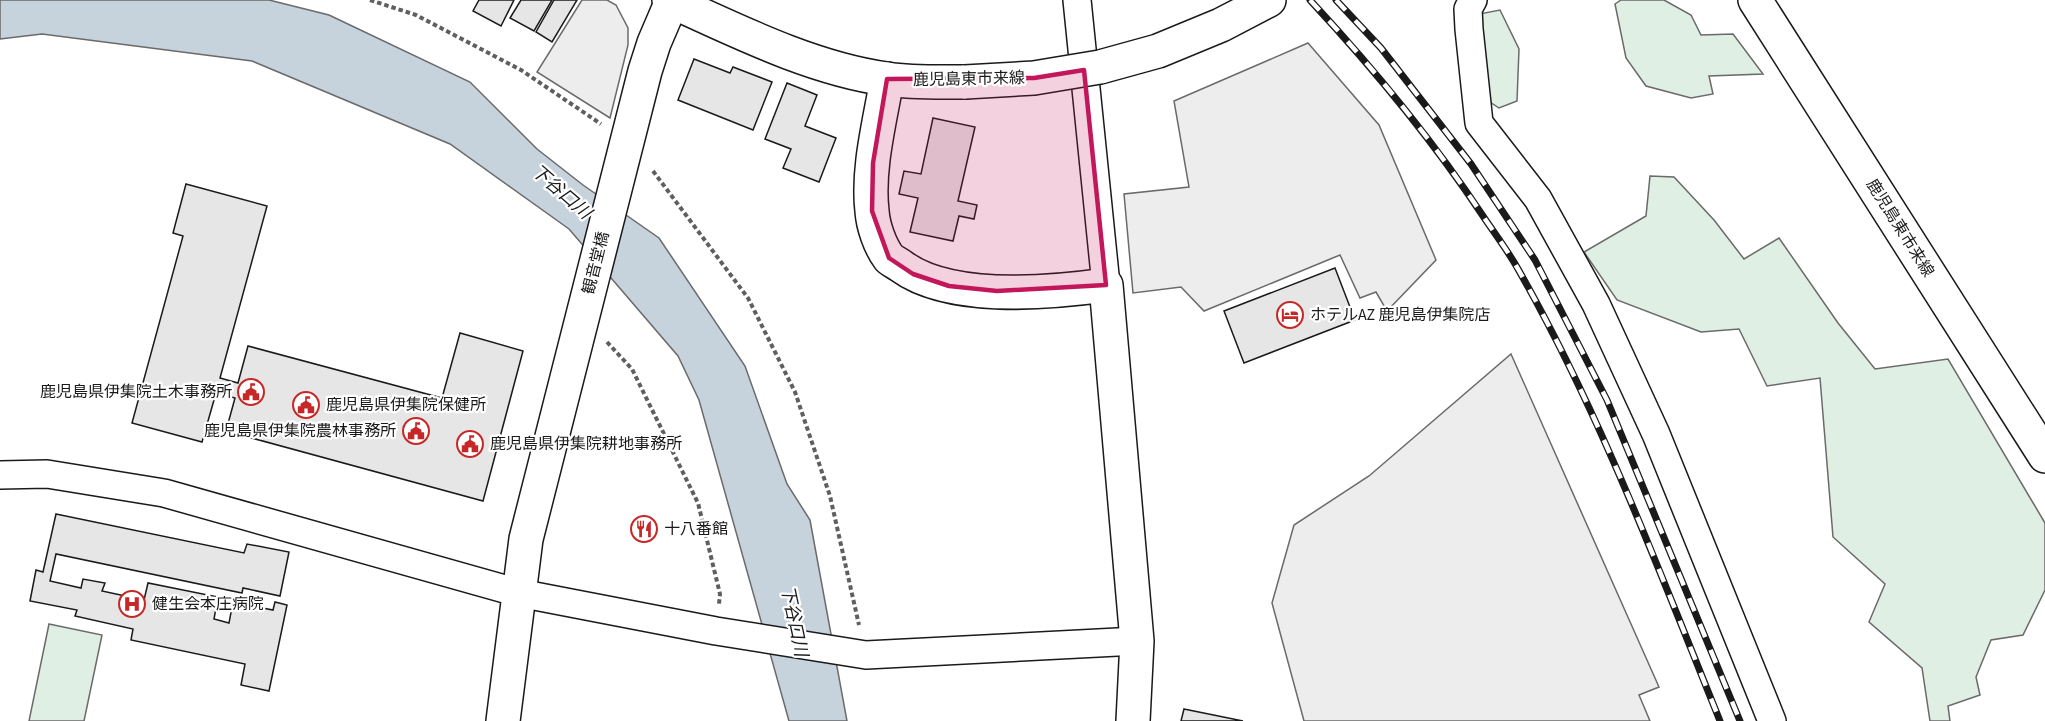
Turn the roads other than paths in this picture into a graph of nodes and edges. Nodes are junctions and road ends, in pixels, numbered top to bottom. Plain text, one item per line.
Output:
1 (1077, 0) edge
2 (1269, 0) edge
3 (1473, 0) edge
4 (1755, 0) edge
5 (670, 1) edge
6 (887, 79) junction
7 (1106, 285) junction
8 (2045, 456) edge
9 (0, 475) edge
10 (519, 593) junction
11 (1137, 640) junction
12 (502, 721) edge
13 (1133, 721) edge
14 (1772, 721) edge

1 - 7 street
2 - 6 street, 鹿児島東市来線, bridge
3 - 14 street
4 - 8 street, 鹿児島東市来線
5 - 6 street, 鹿児島東市来線
5 - 10 street, 観音堂橋
6 - 7 street
7 - 11 street
9 - 10 street
10 - 11 street
10 - 12 street, 観音堂橋
11 - 13 street

